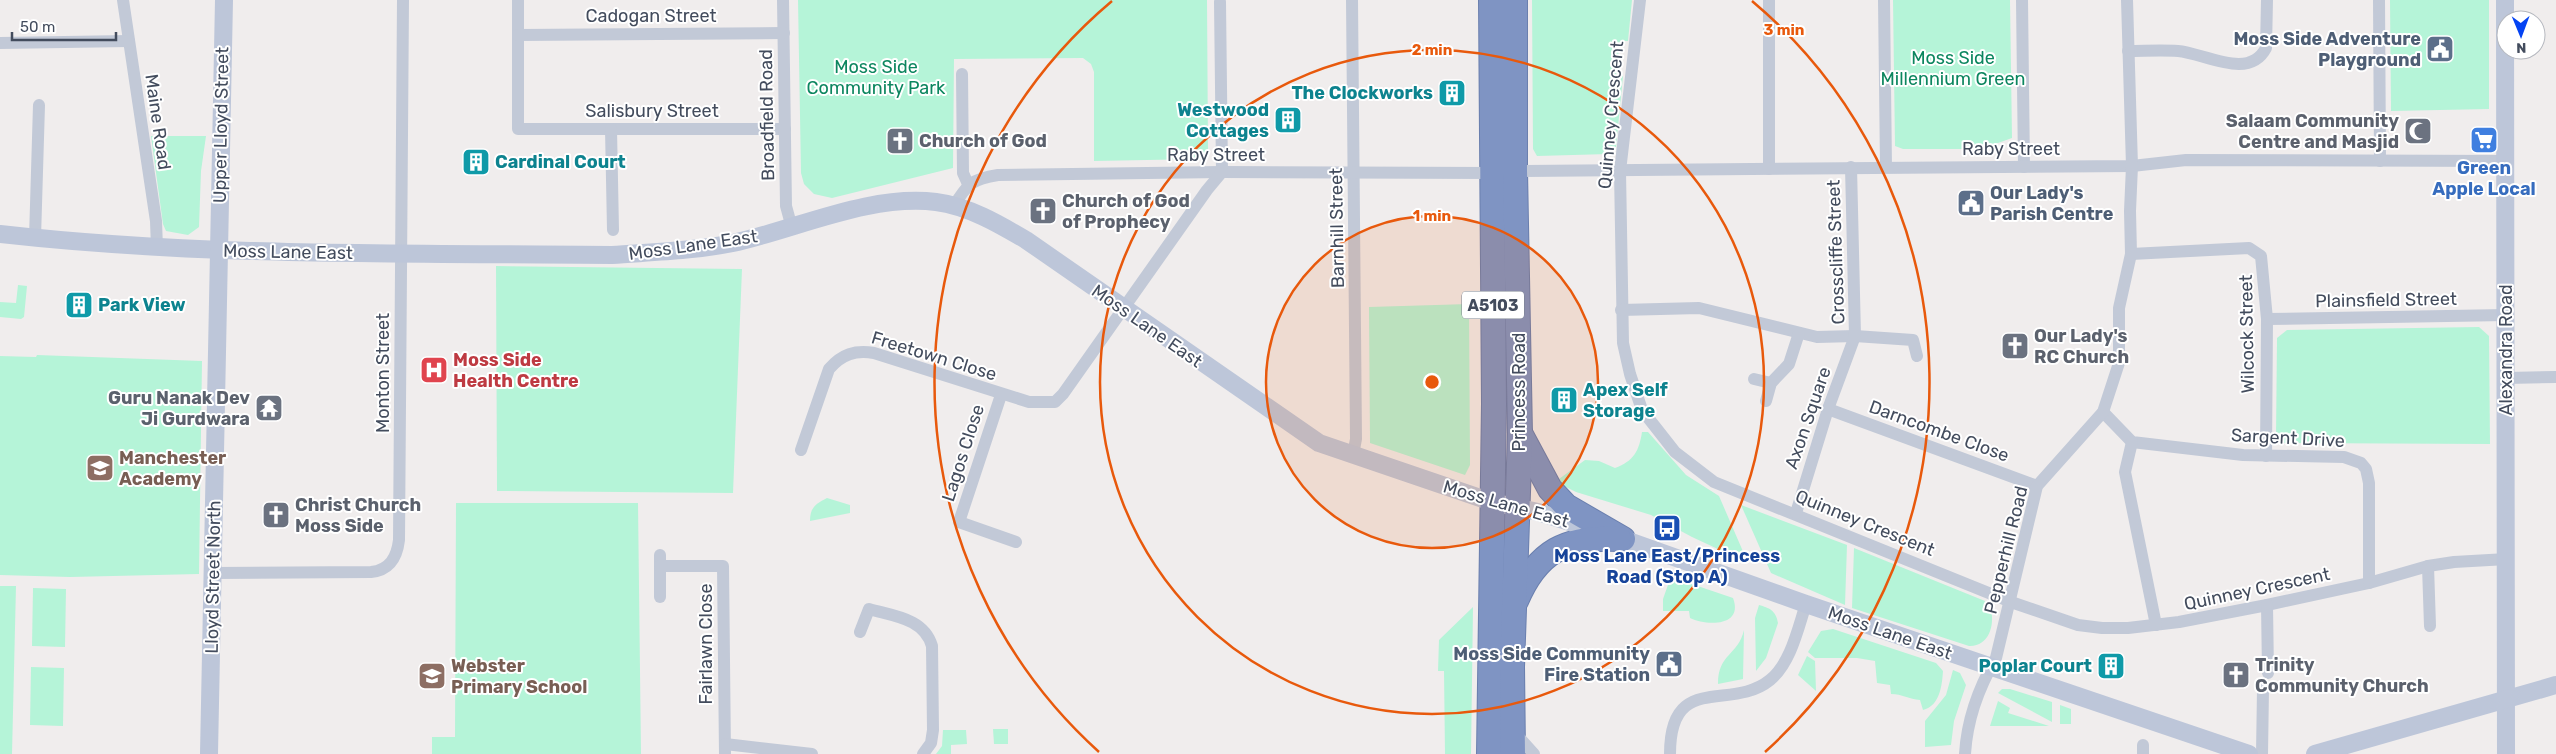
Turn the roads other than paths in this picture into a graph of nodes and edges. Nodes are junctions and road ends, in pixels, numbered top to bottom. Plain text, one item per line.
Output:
1 (123, 0) edge
2 (224, 0) edge
3 (403, 0) edge
4 (518, 0) edge
5 (783, 0) edge
6 (1352, 0) edge
7 (1491, 0) edge
8 (1515, 0) edge
9 (1640, 0) edge
10 (1768, 0) edge
11 (1884, 0) edge
12 (2022, 0) edge
13 (2128, 0) edge
14 (2267, 0) edge
15 (2380, 0) edge
16 (2505, 0) edge
17 (1220, 2) dead end
18 (784, 33) junction
19 (518, 35) junction
20 (129, 42) junction
21 (0, 43) edge
22 (2128, 51) junction
23 (962, 74) dead end
24 (39, 105) dead end
25 (612, 129) junction
26 (785, 129) junction
27 (2380, 160) junction
28 (2506, 161) junction
29 (2132, 166) junction
30 (1886, 167) junction
31 (2024, 167) junction
32 (1851, 168) junction
33 (1770, 169) junction
34 (1620, 171) junction
35 (1222, 172) junction
36 (1354, 172) junction
37 (1504, 172) junction
38 (968, 184) junction
39 (954, 206) junction
40 (792, 228) junction
41 (613, 230) dead end
42 (0, 234) edge
43 (35, 238) junction
44 (157, 248) junction
45 (218, 251) junction
46 (400, 253) junction
47 (2131, 254) junction
48 (1122, 309) junction
49 (1621, 310) junction
50 (2506, 315) junction
51 (2267, 319) junction
52 (1798, 333) junction
53 (1856, 336) junction
54 (1917, 356) dead end
55 (2556, 377) edge
56 (2506, 378) junction
57 (1754, 379) dead end
58 (1771, 383) junction
59 (1001, 395) junction
60 (1766, 401) dead end
61 (1828, 409) junction
62 (2104, 412) junction
63 (1520, 434) junction
64 (2132, 442) junction
65 (801, 450) dead end
66 (1353, 455) junction
67 (2266, 456) junction
68 (2037, 486) junction
69 (1492, 502) junction
70 (1519, 507) junction
71 (1796, 513) junction
72 (1624, 539) junction
73 (1016, 542) dead end
74 (2507, 559) junction
75 (2428, 566) junction
76 (213, 573) junction
77 (2369, 583) junction
78 (660, 597) dead end
79 (2011, 602) junction
80 (1806, 604) junction
81 (2267, 605) junction
82 (1514, 606) junction
83 (2156, 625) junction
84 (2430, 626) dead end
85 (860, 632) dead end
86 (1991, 668) junction
87 (2268, 673) dead end
88 (2556, 685) edge
89 (2263, 690) dead end
90 (2506, 700) junction
91 (1513, 730) junction
92 (725, 749) edge
93 (209, 754) edge
94 (812, 754) edge
95 (923, 754) edge
96 (1489, 754) edge
97 (1513, 754) edge
98 (1534, 754) edge
99 (1670, 754) edge
100 (1965, 754) edge
101 (2249, 754) edge
102 (2262, 754) edge
103 (2315, 754) edge
104 (2506, 754) edge

1 - 20 street, Maine Road
2 - 45 main road, Upper Lloyd Street
3 - 46 street, Monton Street
4 - 19 street
5 - 18 street, Broadfield Road
6 - 36 street, Barnhill Street
7 - 37 highway, Princess Road / A5103
8 - 37 highway, Princess Road / A5103
9 - 34 street, Quinney Crescent
10 - 33 street
11 - 30 street
12 - 31 street
13 - 22 street, Pepperhill Road
14 - 22 street
15 - 27 street
16 - 28 main road, Alexandra Road
17 - 35 street
18 - 19 street, Cadogan Street
18 - 26 street, Broadfield Road
19 - 25 street, Salisbury Street
20 - 21 street
20 - 44 street, Maine Road
22 - 29 street, Pepperhill Road
23 - 38 street
24 - 43 street
25 - 26 street, Salisbury Street
25 - 41 street
26 - 40 street, Broadfield Road
27 - 28 street, Raby Street
27 - 29 street, Raby Street
28 - 50 main road, Alexandra Road
29 - 31 street, Raby Street
29 - 47 street, Pepperhill Road
30 - 31 street, Raby Street
30 - 32 street, Raby Street
32 - 33 street, Raby Street
32 - 53 street, Crosscliffe Street
33 - 34 street, Raby Street
34 - 37 street, Raby Street
34 - 49 street, Quinney Crescent
35 - 36 street, Raby Street
35 - 38 street, Raby Street
35 - 48 street, Freetown Close
36 - 37 street, Raby Street
36 - 66 street, Barnhill Street
37 - 63 highway, Princess Road / A5103
37 - 69 highway, Princess Road / A5103
38 - 39 street
39 - 40 main road, Moss Lane East
39 - 48 main road, Moss Lane East
40 - 46 main road, Moss Lane East
42 - 43 main road, Moss Lane East
43 - 44 main road, Moss Lane East
44 - 45 main road, Moss Lane East
45 - 46 main road, Moss Lane East
45 - 76 main road, Lloyd Street North
46 - 76 street, Monton Street
47 - 51 street, Wilcock Street
47 - 62 street, Pepperhill Road
48 - 59 street, Freetown Close
48 - 66 main road, Moss Lane East
49 - 52 street
49 - 71 street, Quinney Crescent
50 - 51 street, Plainsfield Street
50 - 56 main road, Alexandra Road
51 - 67 street, Wilcock Street
52 - 53 street
52 - 58 street
53 - 54 street
53 - 61 street, Axon Square
55 - 56 street
56 - 74 main road, Alexandra Road
57 - 58 street
58 - 60 street
59 - 65 street, Freetown Close
59 - 73 street, Lagos Close
61 - 68 street, Darncombe Close
61 - 71 street, Axon Square
62 - 64 street
62 - 68 street, Pepperhill Road
63 - 70 highway, Princess Road / A5103
63 - 72 highway
64 - 67 street, Sargent Drive
64 - 83 street
66 - 69 main road, Moss Lane East
67 - 77 street, Sargent Drive
68 - 79 street, Pepperhill Road
69 - 70 main road, Moss Lane East
69 - 96 highway, Princess Road / A5103
70 - 72 main road, Moss Lane East
70 - 82 highway, Princess Road / A5103
71 - 79 street, Quinney Crescent
72 - 80 main road, Moss Lane East
72 - 82 highway
74 - 75 street, Quinney Crescent
74 - 90 main road, Alexandra Road
75 - 77 street, Quinney Crescent
75 - 84 street
76 - 93 main road, Lloyd Street North
77 - 81 street, Quinney Crescent
78 - 92 street, Fairlawn Close
79 - 83 street, Quinney Crescent
79 - 86 street, Pepperhill Road
80 - 86 main road, Moss Lane East
80 - 99 street
81 - 83 street, Quinney Crescent
81 - 87 street
82 - 91 highway, Princess Road / A5103
85 - 95 street
86 - 100 street, Pepperhill Road
86 - 101 main road, Moss Lane East
88 - 90 main road
89 - 102 street
90 - 103 main road
90 - 104 main road, Alexandra Road
91 - 97 highway, Princess Road / A5103
91 - 98 street
92 - 94 street

